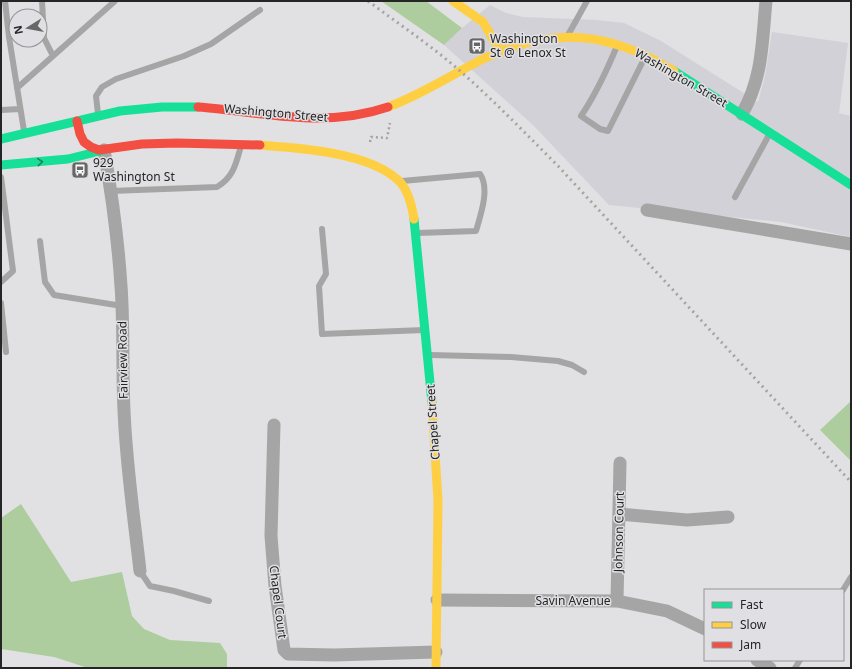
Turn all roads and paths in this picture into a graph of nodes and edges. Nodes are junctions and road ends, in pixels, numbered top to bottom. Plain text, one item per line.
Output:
1 (5, 1) edge
2 (42, 1) edge
3 (115, 1) edge
4 (587, 1) edge
5 (766, 1) edge
6 (456, 2) edge
7 (260, 10) dead end
8 (566, 38) junction
9 (617, 44) junction
10 (500, 51) junction
11 (646, 55) junction
12 (54, 56) junction
13 (17, 88) junction
14 (20, 109) junction
15 (1, 110) edge
16 (742, 114) junction
17 (98, 116) junction
18 (390, 120) dead end
19 (77, 121) junction
20 (771, 132) junction
21 (24, 133) junction
22 (1, 139) edge
23 (370, 142) dead end
24 (241, 144) junction
25 (104, 150) junction
26 (1, 165) edge
27 (1, 177) edge
28 (398, 181) junction
29 (851, 185) edge
30 (111, 191) junction
31 (735, 197) dead end
32 (647, 210) dead end
33 (322, 229) dead end
34 (417, 233) junction
35 (40, 241) dead end
36 (851, 244) edge
37 (1, 282) edge
38 (1, 303) edge
39 (122, 306) junction
40 (426, 330) junction
41 (6, 352) dead end
42 (428, 355) junction
43 (584, 372) dead end
44 (274, 425) dead end
45 (620, 463) dead end
46 (619, 514) junction
47 (728, 516) dead end
48 (140, 571) joint
49 (851, 577) edge
50 (844, 589) edge
51 (437, 600) junction
52 (617, 601) junction
53 (209, 602) dead end
54 (704, 630) edge
55 (436, 652) junction
56 (760, 661) edge
57 (436, 668) edge
58 (770, 668) edge

1 - 13 lane
2 - 12 lane
3 - 12 lane
4 - 8 lane
5 - 16 street
6 - 10 main road
7 - 17 lane
8 - 9 main road, Washington Street
8 - 10 main road, Washington Street
9 - 11 main road, Washington Street
9 - 11 lane
10 - 17 main road, Washington Street
11 - 16 main road, Washington Street
12 - 13 lane
13 - 14 lane
14 - 15 lane
14 - 21 lane
16 - 20 main road, Washington Street
17 - 19 main road, Washington Street
18 - 23 path
19 - 21 main road, Washington Street
19 - 25 main road
20 - 29 main road, Washington Street
20 - 31 lane
21 - 22 main road, Washington Street
24 - 25 main road
24 - 28 main road
24 - 30 lane
26 -> 25 main road
25 - 30 street, Fairview Road
27 - 37 lane
28 - 34 main road, Chapel Street
28 - 34 lane
30 - 39 street, Fairview Road
32 - 36 street
33 - 40 lane
34 - 40 main road, Chapel Street
35 - 39 lane
38 - 41 lane
39 - 48 street, Fairview Road
40 - 42 main road, Chapel Street
42 - 43 lane
42 - 51 main road, Chapel Street
44 - 55 street, Chapel Court
45 - 46 street, Johnson Court
46 - 47 street
46 - 52 street, Johnson Court
48 - 53 lane
49 - 50 lane
51 - 52 street, Savin Avenue
51 - 55 main road, Chapel Street
52 - 54 street, Savin Avenue
55 - 57 main road, Chapel Street
56 - 58 street

